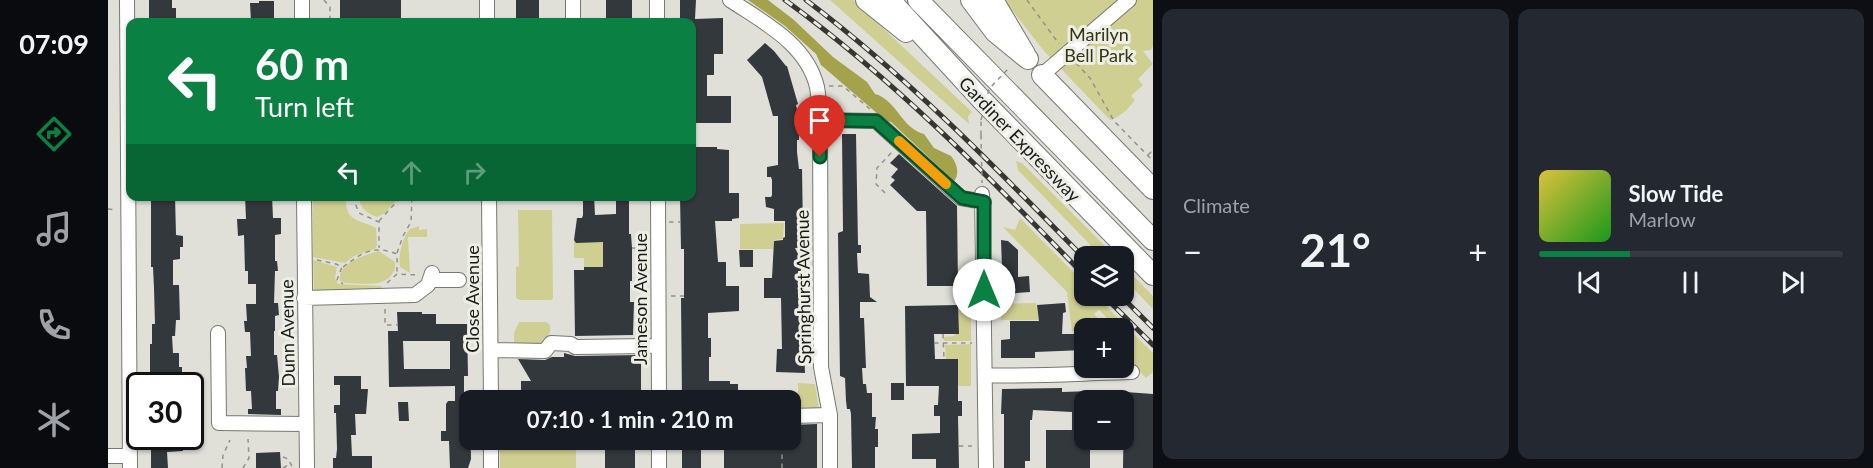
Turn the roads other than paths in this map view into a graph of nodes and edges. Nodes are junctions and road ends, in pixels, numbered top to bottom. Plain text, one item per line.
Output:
1 (127, 0) edge
2 (302, 0) edge
3 (487, 0) edge
4 (573, 0) edge
5 (657, 0) edge
6 (730, 0) edge
7 (866, 0) edge
8 (890, 0) edge
9 (918, 0) edge
10 (932, 0) edge
11 (971, 0) edge
12 (993, 0) edge
13 (1129, 0) edge
14 (127, 18) edge
15 (302, 18) edge
16 (488, 18) edge
17 (573, 18) edge
18 (657, 18) edge
19 (975, 59) junction
20 (947, 63) junction
21 (1042, 75) joint
22 (820, 120) junction
23 (1153, 189) edge
24 (128, 201) edge
25 (304, 201) edge
26 (489, 201) edge
27 (658, 201) edge
28 (1153, 240) edge
29 (1153, 275) edge
30 (459, 280) dead end
31 (304, 298) junction
32 (218, 333) dead end
33 (649, 346) dead end
34 (497, 350) dead end
35 (1074, 373) edge
36 (985, 375) junction
37 (491, 390) edge
38 (664, 390) edge
39 (830, 415) junction
40 (801, 416) edge
41 (306, 424) junction
42 (491, 450) edge
43 (659, 450) edge
44 (108, 456) edge
45 (130, 462) edge
46 (308, 468) edge
47 (491, 468) edge
48 (659, 468) edge
49 (830, 468) edge
50 (986, 468) edge

1 - 14 street
2 - 15 street
3 - 16 street
4 - 17 street
5 - 18 street
6 - 22 street, Springhurst Avenue
7 - 20 highway
8 - 20 highway, Gardiner Expressway
9 - 19 highway, Gardiner Expressway
10 - 19 highway
11 - 12 highway
13 - 21 street
19 - 28 highway, Gardiner Expressway
20 - 29 highway, Gardiner Expressway
21 - 23 highway
22 - 36 street
22 - 39 street, Springhurst Avenue
24 - 45 street
25 - 31 street, Dunn Avenue
26 - 37 street, Close Avenue
27 - 38 street, Jameson Avenue
30 - 31 street
31 - 41 street, Dunn Avenue
32 - 41 street
33 - 34 street
35 - 36 street
36 - 50 street
39 - 40 street
39 - 49 street, Springhurst Avenue
41 - 46 street, Dunn Avenue
42 - 47 street
43 - 48 street
44 - 45 street

